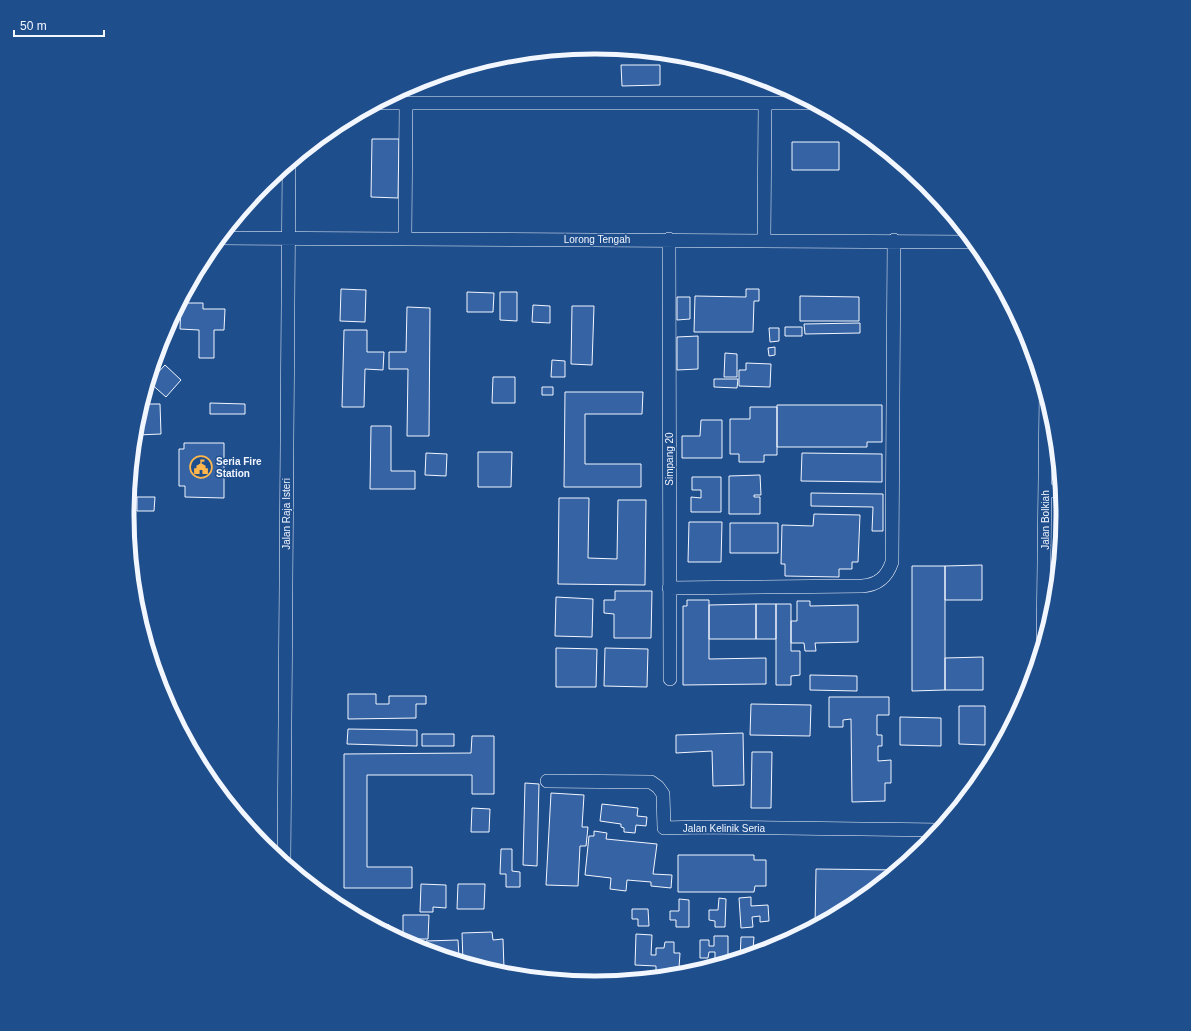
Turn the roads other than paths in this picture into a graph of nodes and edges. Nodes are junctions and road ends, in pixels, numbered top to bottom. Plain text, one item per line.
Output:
1 (389, 103) edge
2 (406, 103) junction
3 (764, 103) junction
4 (802, 103) edge
5 (289, 171) edge
6 (227, 238) edge
7 (288, 238) junction
8 (405, 238) junction
9 (669, 239) junction
10 (764, 240) junction
11 (894, 240) junction
12 (967, 242) edge
13 (1046, 416) edge
14 (1045, 491) junction
15 (1056, 491) edge
16 (670, 588) junction
17 (1043, 626) edge
18 (670, 679) dead end
19 (547, 781) dead end
20 (933, 830) edge
21 (284, 856) edge

1 - 2 street
2 - 3 street
2 - 8 street
3 - 4 street
3 - 10 street
5 - 7 street, Jalan Raja Isteri
6 - 7 street, Lorong Tengah
7 - 8 street, Lorong Tengah
7 - 21 street, Jalan Raja Isteri
8 - 9 street, Lorong Tengah
9 - 10 street, Lorong Tengah
9 - 16 street, Simpang 20
10 - 11 street, Lorong Tengah
11 - 12 street, Lorong Tengah
11 - 16 street
13 - 14 street, Jalan Bolkiah
14 - 15 street
14 - 17 street, Jalan Bolkiah
16 - 18 street, Simpang 20
19 - 20 street, Jalan Kelinik Seria

